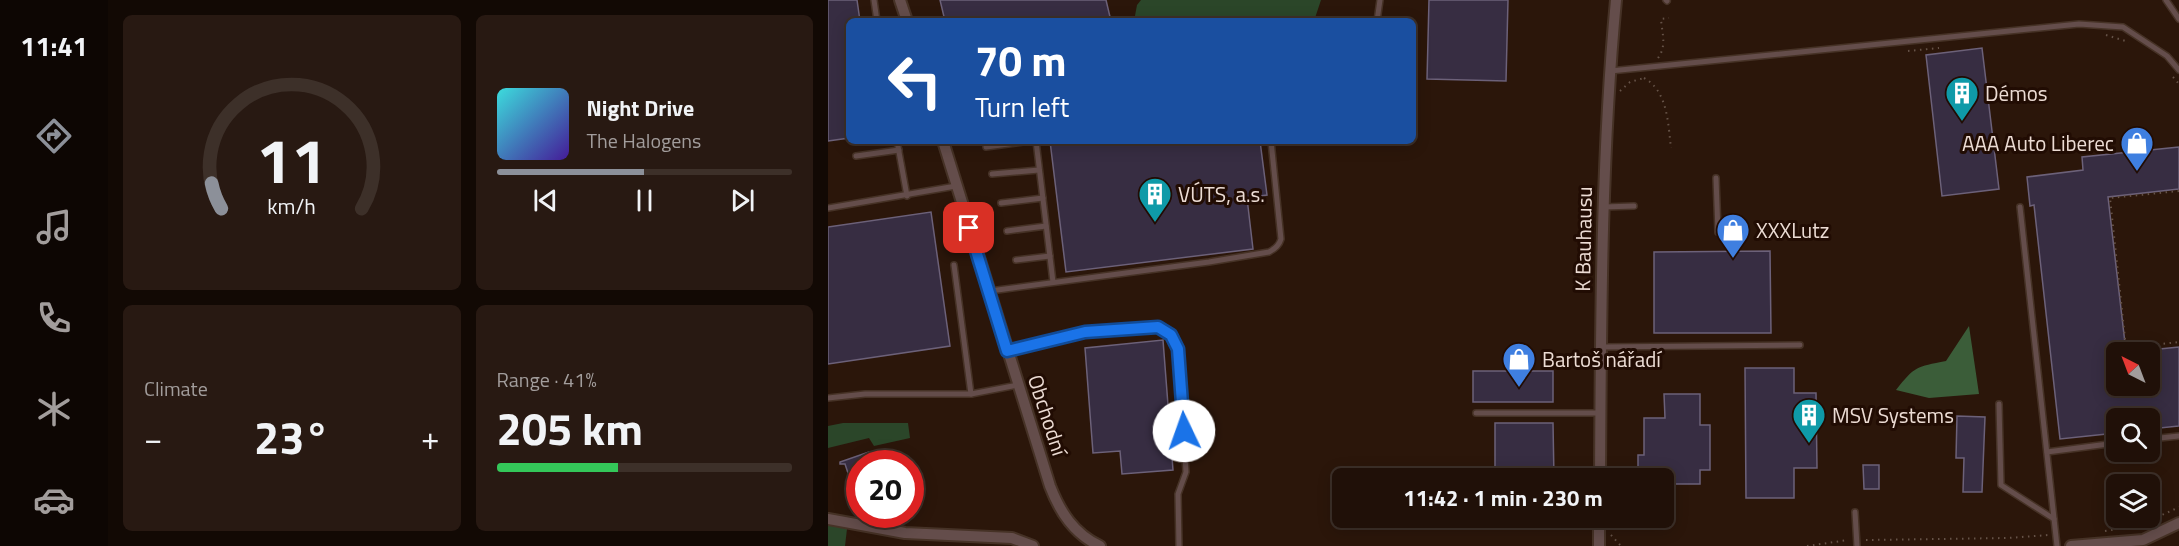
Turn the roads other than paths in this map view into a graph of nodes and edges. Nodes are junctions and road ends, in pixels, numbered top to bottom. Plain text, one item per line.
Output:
1 (874, 0) edge
2 (900, 0) edge
3 (1380, 0) edge
4 (1616, 0) edge
5 (2166, 0) edge
6 (877, 18) edge
7 (905, 18) edge
8 (1377, 18) edge
9 (2179, 19) edge
10 (2179, 70) edge
11 (1609, 71) junction
12 (898, 144) edge
13 (943, 144) edge
14 (1008, 144) edge
15 (1036, 144) edge
16 (1271, 144) edge
17 (986, 147) dead end
18 (899, 150) junction
19 (856, 156) dead end
20 (1039, 170) junction
21 (992, 174) dead end
22 (1716, 178) dead end
23 (956, 186) junction
24 (907, 195) junction
25 (1043, 198) junction
26 (1001, 203) dead end
27 (1634, 206) dead end
28 (1602, 207) junction
29 (2020, 207) dead end
30 (828, 208) edge
31 (1046, 226) junction
32 (1007, 231) dead end
33 (1718, 232) dead end
34 (1050, 256) junction
35 (1016, 260) dead end
36 (954, 265) dead end
37 (1053, 282) junction
38 (989, 291) junction
39 (1800, 345) dead end
40 (1600, 347) junction
41 (1007, 351) junction
42 (1018, 385) junction
43 (971, 394) junction
44 (828, 398) edge
45 (2000, 404) dead end
46 (1476, 412) dead end
47 (1600, 413) junction
48 (2179, 436) edge
49 (2160, 438) edge
50 (2106, 444) edge
51 (2047, 452) junction
52 (1600, 468) edge
53 (1855, 512) dead end
54 (828, 519) edge
55 (2054, 519) junction
56 (2179, 523) edge
57 (1599, 528) edge
58 (1856, 543) edge
59 (1033, 546) edge
60 (1100, 546) edge
61 (1179, 546) edge
62 (1599, 546) edge
63 (2057, 546) edge
64 (2071, 546) edge

1 - 6 lane
2 - 7 street
3 - 8 lane
4 - 11 street, K Bauhausu
5 - 9 lane
10 - 11 lane
11 - 28 street, K Bauhausu
12 - 18 lane
13 - 23 street, Obchodní
14 - 17 lane
15 - 20 lane
16 - 37 lane
18 - 19 lane
18 - 24 lane
20 - 21 lane
20 - 25 lane
22 - 33 lane
23 - 24 lane
23 - 38 street, Obchodní
24 - 30 lane
25 - 26 lane
25 - 31 lane
27 - 28 lane
28 - 40 street, K Bauhausu
29 - 51 lane
31 - 32 lane
31 - 34 lane
34 - 35 lane
34 - 37 lane
36 - 43 lane
37 - 38 lane
38 - 41 street, Obchodní
39 - 40 lane
40 - 47 street, K Bauhausu
41 - 42 street, Obchodní
41 - 61 lane
42 - 43 lane
42 - 60 street, Obchodní
43 - 44 lane
45 - 55 lane
46 - 47 lane
47 - 52 street, K Bauhausu
48 - 49 lane
50 - 51 lane
51 - 55 lane
53 - 58 lane
54 - 59 street
55 - 63 lane
56 - 64 street
57 - 62 street

